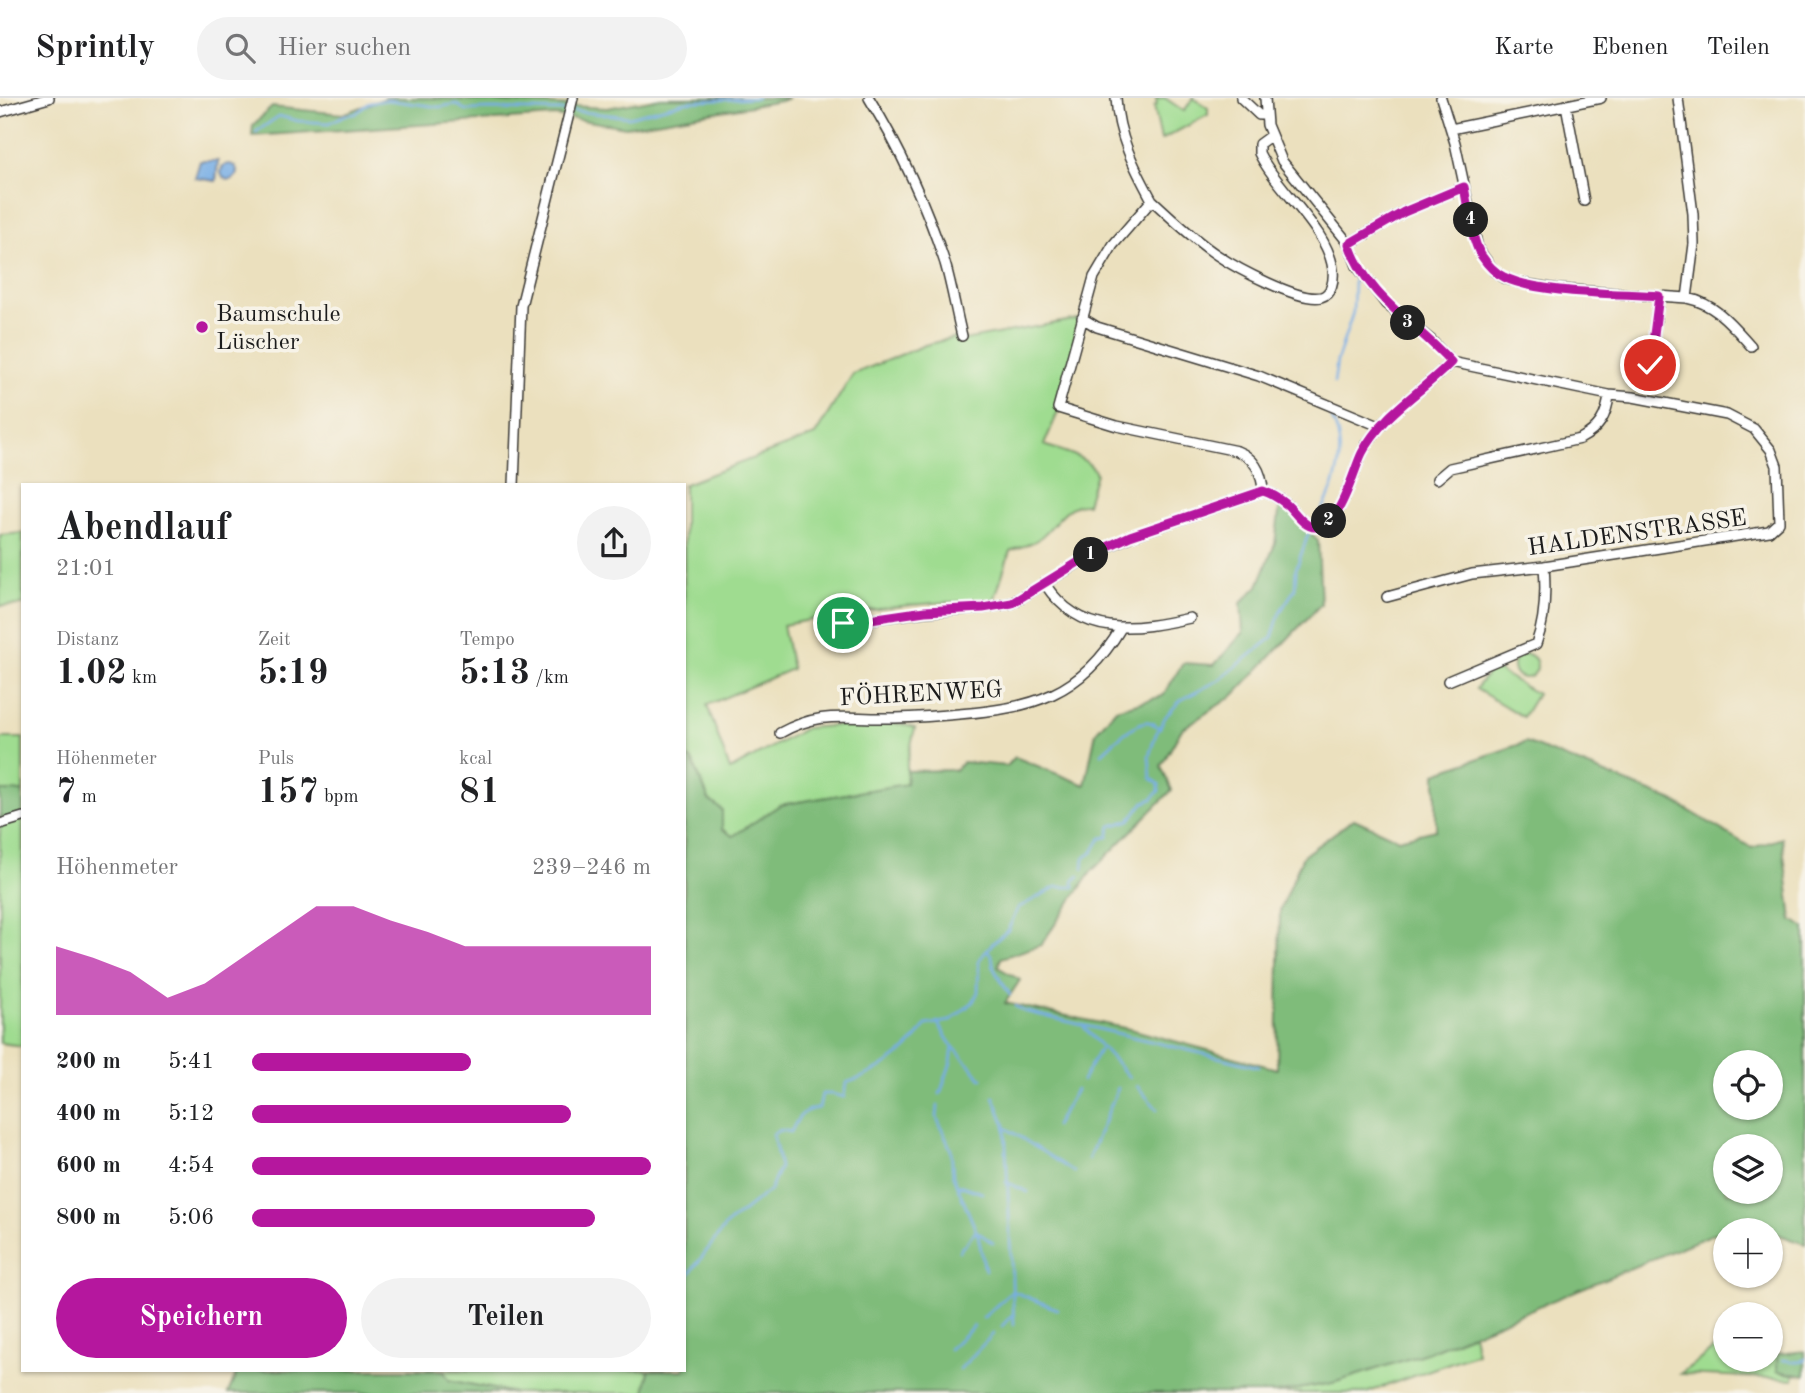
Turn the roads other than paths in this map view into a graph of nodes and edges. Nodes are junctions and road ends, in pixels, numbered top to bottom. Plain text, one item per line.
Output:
1 (49, 98) edge
2 (869, 98) edge
3 (1116, 98) edge
4 (1241, 98) edge
5 (1265, 98) edge
6 (1441, 98) edge
7 (1601, 98) edge
8 (1678, 98) edge
9 (571, 103) edge
10 (1566, 105) junction
11 (0, 112) edge
12 (1266, 115) junction
13 (1451, 129) junction
14 (1270, 136) junction
15 (1464, 187) junction
16 (1152, 200) junction
17 (1584, 201) dead end
18 (1349, 244) junction
19 (1659, 296) junction
20 (1687, 298) junction
21 (1082, 318) junction
22 (962, 336) dead end
23 (1751, 346) dead end
24 (1451, 362) junction
25 (1650, 365) dead end
26 (1609, 395) junction
27 (1379, 426) junction
28 (1437, 479) dead end
29 (514, 483) edge
30 (1263, 491) junction
31 (1544, 566) junction
32 (1045, 584) junction
33 (1387, 597) dead end
34 (1190, 618) dead end
35 (843, 623) dead end
36 (1121, 628) junction
37 (1448, 681) dead end
38 (780, 733) dead end
39 (21, 818) edge
40 (0, 824) edge

1 - 11 street
2 - 22 street
3 - 16 street
4 - 12 street
5 - 12 street
6 - 13 street
7 - 10 street
8 - 20 street
9 - 29 street
10 - 13 street
10 - 17 street
12 - 14 street
13 - 15 street
14 - 16 street
14 - 18 street
15 - 18 street
15 - 19 street
16 - 21 street
18 - 24 street
19 - 20 street
19 - 25 street
20 - 23 street
21 - 27 street
21 - 30 street
24 - 26 street, HALDENSTRASSE
24 - 27 street
26 - 28 street
26 - 31 street, HALDENSTRASSE
27 - 30 street
30 - 32 street
31 - 33 street, HALDENSTRASSE
31 - 37 street
32 - 35 street
32 - 36 street
34 - 36 street
36 - 38 street, FÖHRENWEG
39 - 40 street

